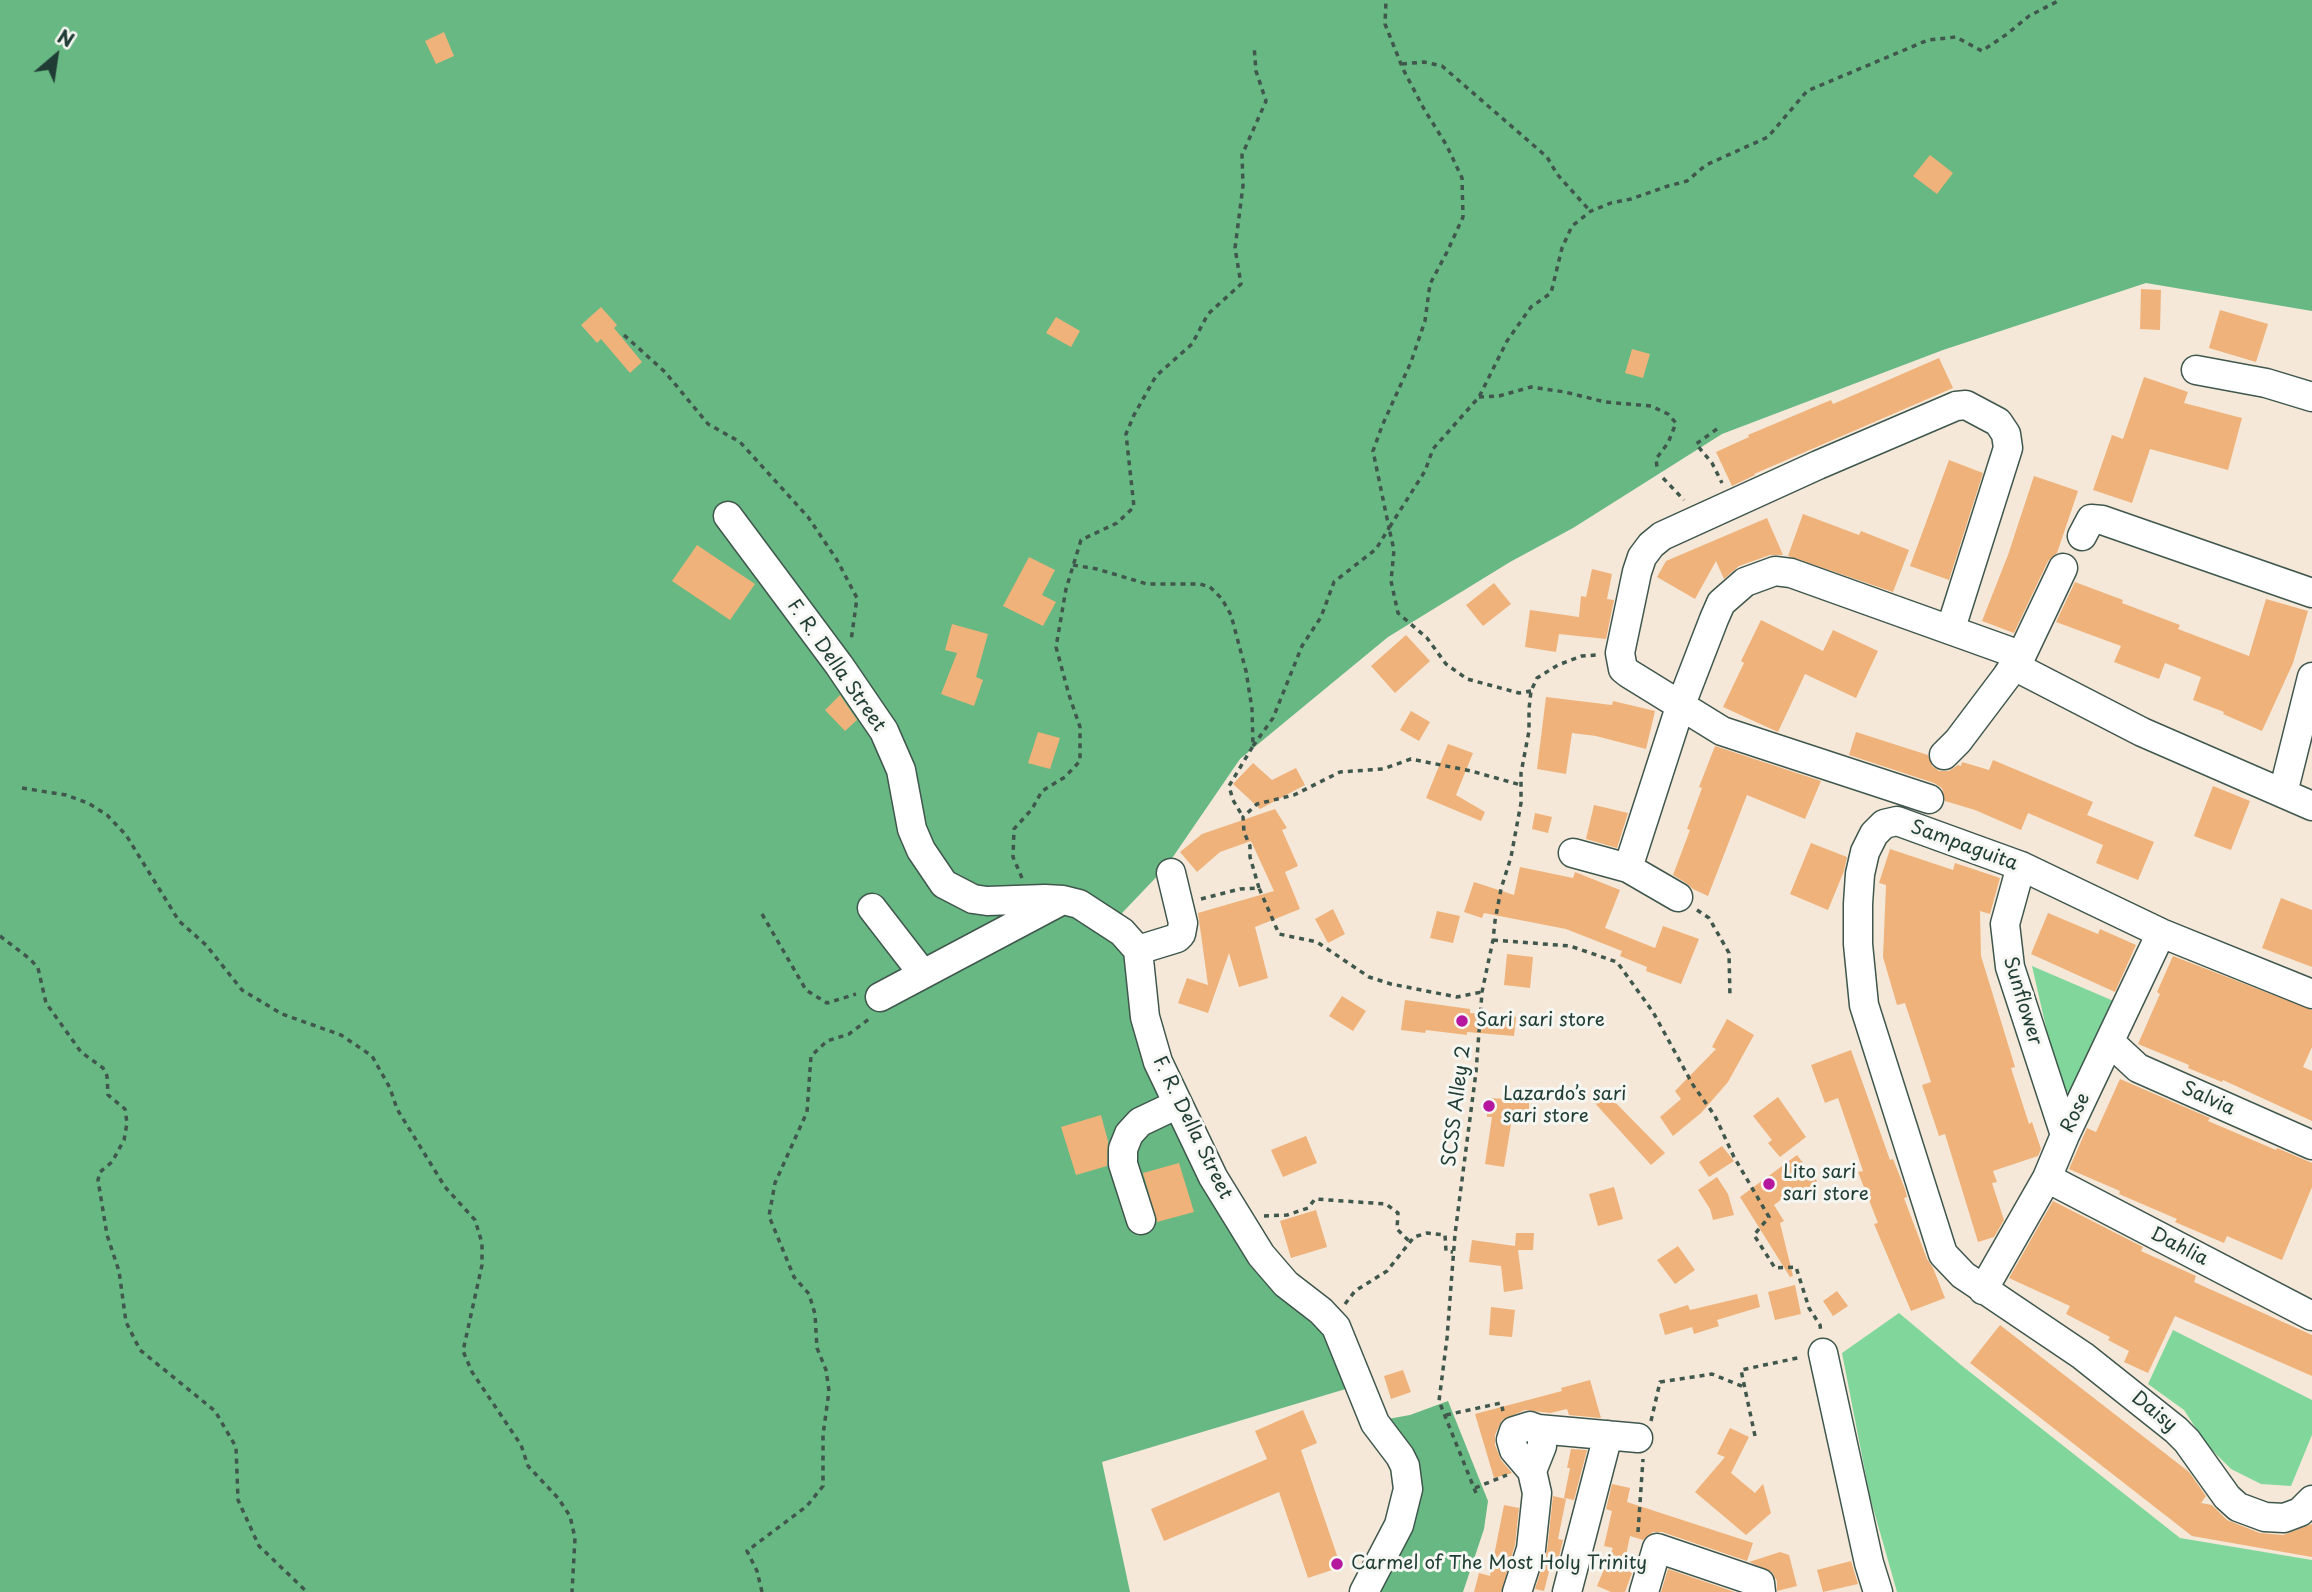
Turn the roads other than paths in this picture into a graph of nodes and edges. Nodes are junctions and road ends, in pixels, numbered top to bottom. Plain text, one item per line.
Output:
1 (2196, 370) dead end
2 (2312, 397) edge
3 (728, 516) dead end
4 (2082, 536) dead end
5 (2063, 568) dead end
6 (2312, 593) edge
7 (1951, 628) junction
8 (2018, 661) junction
9 (2312, 677) edge
10 (1680, 707) junction
11 (1944, 755) dead end
12 (2283, 793) junction
13 (1929, 799) dead end
14 (2312, 806) edge
15 (1573, 853) dead end
16 (2021, 866) junction
17 (1628, 868) junction
18 (1171, 873) dead end
19 (1678, 897) road end
20 (1063, 900) junction
21 (872, 908) dead end
22 (2161, 933) junction
23 (1138, 950) junction
24 (923, 974) junction
25 (2312, 993) edge
26 (879, 1006) road end
27 (2110, 1042) junction
28 (1178, 1104) junction
29 (2064, 1135) junction
30 (2312, 1145) edge
31 (2047, 1178) junction
32 (1141, 1220) dead end
33 (1983, 1290) junction
34 (2312, 1316) edge
35 (1823, 1353) road end
36 (1608, 1436) junction
37 (1643, 1439) road end
38 (2312, 1500) edge
39 (1364, 1592) edge
40 (1517, 1592) edge
41 (1567, 1592) edge
42 (1644, 1592) edge
43 (1760, 1592) edge
44 (1878, 1592) edge

1 - 2 street
3 - 20 street, F. R. Della Street
4 - 6 street
5 - 8 street
7 - 8 street
7 - 10 street
7 - 10 street
8 - 11 street
8 - 12 street
9 - 12 street
10 - 13 street
10 - 17 street
12 - 14 street
15 - 17 street
16 - 22 street, Sampaguita
16 - 29 street, Sunflower
16 - 33 street, Sampaguita
17 - 19 street
18 - 23 street
20 - 23 street, F. R. Della Street
20 - 24 street
21 - 24 street
22 - 25 street, Sampaguita
22 - 27 street, Rose
23 - 28 street, F. R. Della Street
24 - 26 street
27 - 29 street, Rose
27 - 30 street, Salvia
28 - 32 street
28 - 39 street, F. R. Della Street
29 - 31 street, Rose
31 - 33 street, Rose
31 - 34 street, Dahlia
33 - 38 street, Daisy
35 - 44 street
36 - 37 street
36 - 40 street
36 - 41 street
42 - 43 street

